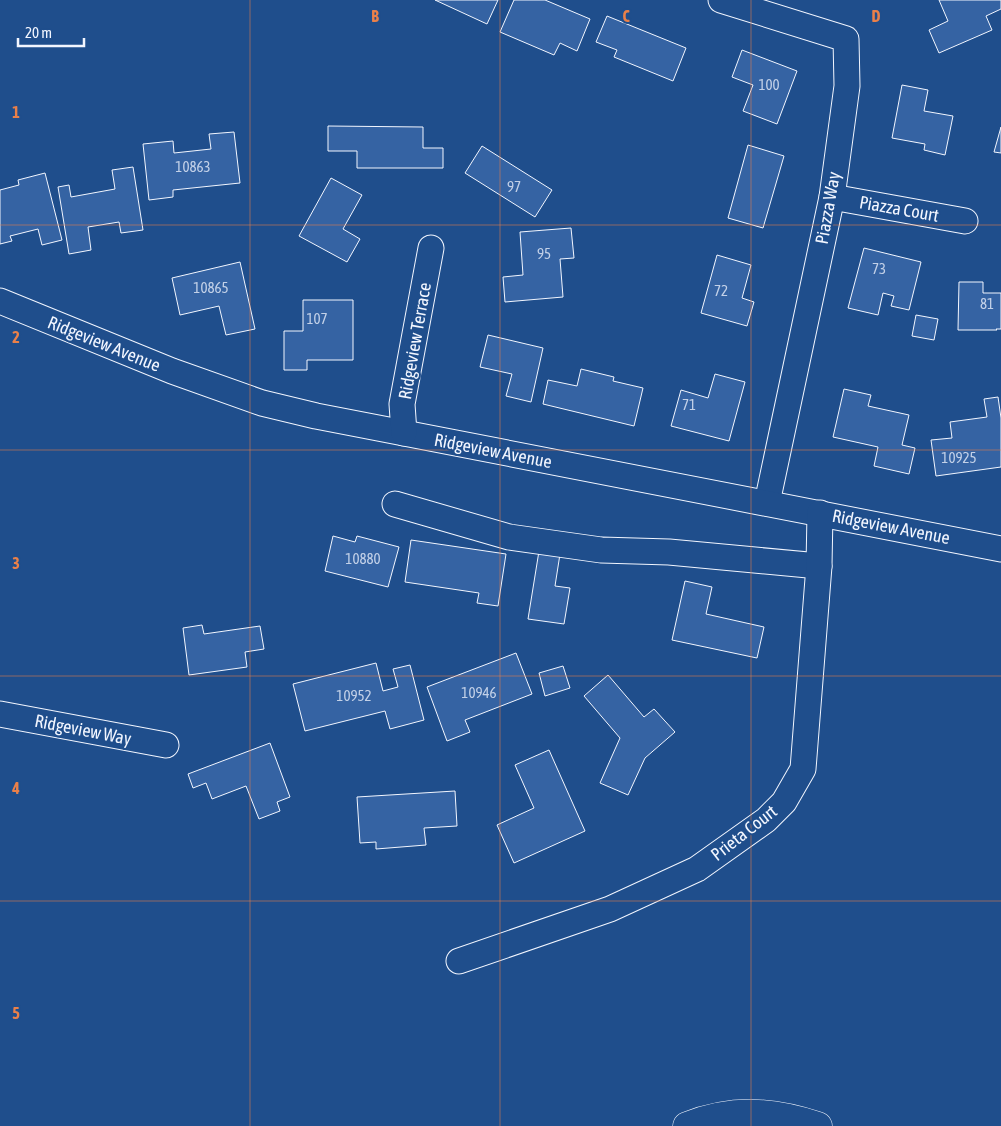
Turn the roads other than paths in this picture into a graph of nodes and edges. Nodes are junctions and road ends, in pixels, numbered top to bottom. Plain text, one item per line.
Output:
1 (721, 0) edge
2 (832, 196) junction
3 (965, 221) dead end
4 (431, 248) dead end
5 (0, 301) edge
6 (404, 433) junction
7 (767, 503) junction
8 (395, 504) dead end
9 (820, 513) junction
10 (1001, 549) edge
11 (819, 566) junction
12 (0, 714) edge
13 (166, 745) dead end
14 (459, 961) dead end
15 (688, 1126) edge
16 (818, 1126) edge

1 - 2 street, Piazza Way
2 - 3 street, Piazza Court
2 - 7 street, Piazza Way
4 - 6 street, Ridgeview Terrace
5 - 6 street, Ridgeview Avenue
6 - 7 street, Ridgeview Avenue
7 - 9 street, Ridgeview Avenue
8 - 11 street
9 - 10 street, Ridgeview Avenue
9 - 11 street, Prieta Court
11 - 14 street, Prieta Court
12 - 13 street, Ridgeview Way
15 - 16 main road

